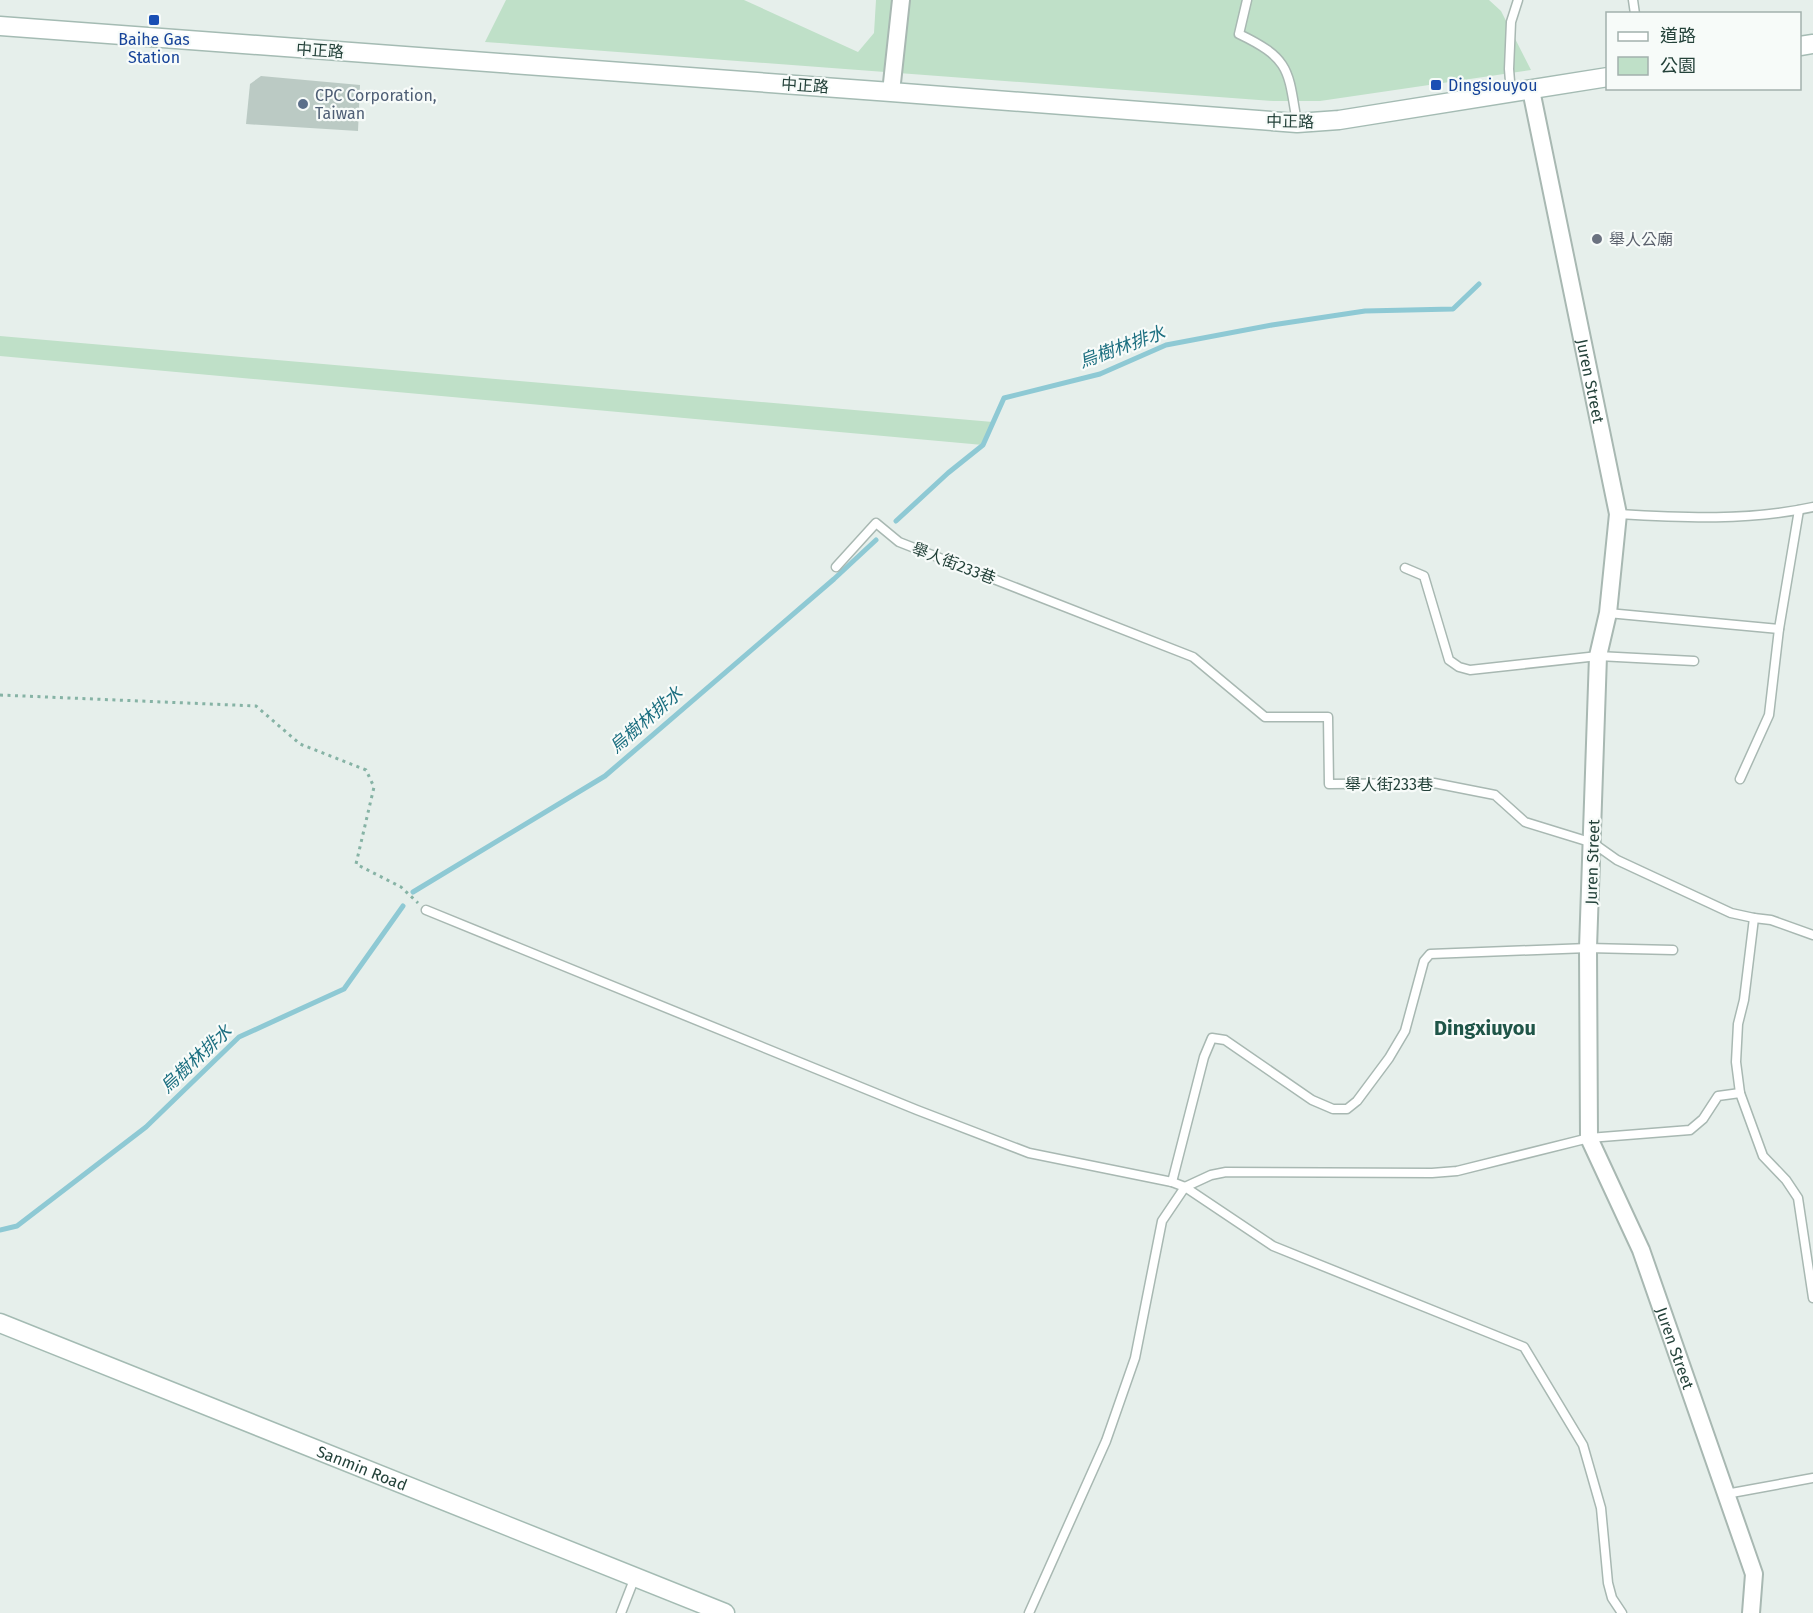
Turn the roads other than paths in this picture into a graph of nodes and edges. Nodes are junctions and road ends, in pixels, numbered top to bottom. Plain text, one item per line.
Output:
1 (901, 0) edge
2 (1247, 0) edge
3 (1518, 0) edge
4 (0, 26) edge
5 (1606, 77) edge
6 (1531, 90) junction
7 (891, 92) junction
8 (1511, 94) junction
9 (1297, 123) junction
10 (1813, 507) edge
11 (1799, 510) junction
12 (1618, 514) junction
13 (836, 567) dead end
14 (1406, 568) dead end
15 (1608, 613) junction
16 (1779, 629) junction
17 (1598, 656) junction
18 (1694, 661) dead end
19 (1740, 779) dead end
20 (1593, 843) junction
21 (426, 910) road end
22 (1754, 918) junction
23 (1813, 935) edge
24 (1588, 948) junction
25 (1673, 950) dead end
26 (1740, 1093) junction
27 (1589, 1138) junction
28 (1172, 1182) junction
29 (1185, 1187) junction
30 (1813, 1298) edge
31 (0, 1323) edge
32 (1813, 1478) edge
33 (1726, 1494) junction
34 (635, 1577) junction
35 (621, 1613) edge
36 (725, 1613) edge
37 (1029, 1613) edge
38 (1622, 1613) edge
39 (1751, 1613) edge

1 - 7 street
2 - 9 lane
3 - 8 lane
4 - 7 main road, 中正路
5 - 6 main road, 中正路
6 - 8 main road, 中正路
6 - 12 street, Juren Street
7 - 9 main road, 中正路
8 - 9 main road, 中正路
10 - 11 lane
11 - 12 lane
11 - 16 lane
12 - 15 street, Juren Street
13 - 20 lane, 舉人街233巷
14 - 17 lane
15 - 16 lane
15 - 17 street, Juren Street
16 - 19 lane
17 - 18 lane
17 - 20 street, Juren Street
20 - 22 lane, 舉人街233巷
20 - 24 street, Juren Street
21 - 28 lane
22 - 23 lane, 舉人街233巷
22 - 26 lane
24 - 25 lane
24 - 27 street, Juren Street
24 - 28 lane
26 - 27 lane
26 - 30 lane
27 - 29 lane
27 - 33 street, Juren Street
28 - 29 lane
29 - 37 lane
29 - 38 lane
31 - 34 main road, Sanmin Road
32 - 33 lane
33 - 39 street, Juren Street
34 - 35 lane
34 - 36 main road, Sanmin Road

